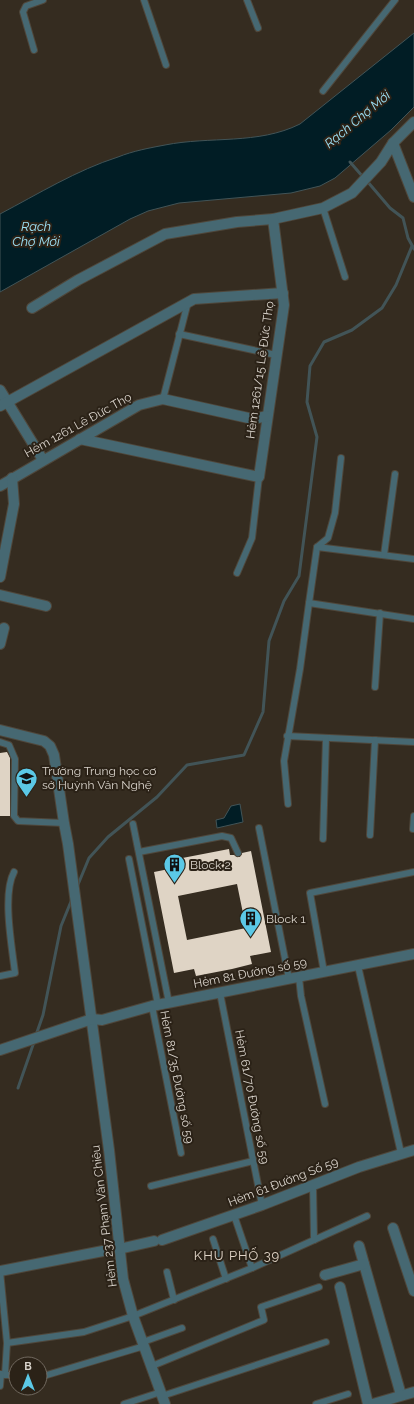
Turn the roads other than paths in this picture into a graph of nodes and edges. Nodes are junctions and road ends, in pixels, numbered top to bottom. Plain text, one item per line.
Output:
1 (43, 0) edge
2 (144, 0) edge
3 (247, 0) edge
4 (395, 0) edge
5 (258, 28) dead end
6 (34, 50) dead end
7 (166, 65) dead end
8 (323, 91) dead end
9 (414, 122) edge
10 (393, 143) junction
11 (414, 197) edge
12 (324, 208) junction
13 (273, 219) junction
14 (345, 277) dead end
15 (283, 293) junction
16 (188, 302) junction
17 (32, 308) dead end
18 (179, 334) junction
19 (276, 355) junction
20 (0, 390) edge
21 (163, 399) junction
22 (4, 403) edge
23 (267, 416) junction
24 (80, 439) junction
25 (341, 458) dead end
26 (43, 460) junction
27 (395, 474) dead end
28 (259, 477) junction
29 (12, 478) junction
30 (0, 486) edge
31 (317, 547) junction
32 (384, 555) junction
33 (414, 559) edge
34 (237, 573) dead end
35 (0, 577) edge
36 (0, 595) edge
37 (309, 603) junction
38 (46, 606) dead end
39 (380, 613) junction
40 (414, 619) edge
41 (4, 628) dead end
42 (0, 644) edge
43 (374, 687) dead end
44 (0, 730) edge
45 (287, 736) junction
46 (326, 738) junction
47 (375, 740) junction
48 (0, 742) edge
49 (414, 742) edge
50 (288, 804) dead end
51 (414, 816) edge
52 (64, 822) junction
53 (133, 824) dead end
54 (259, 828) dead end
55 (413, 828) edge
56 (370, 835) dead end
57 (323, 839) dead end
58 (139, 852) junction
59 (238, 854) dead end
60 (129, 859) dead end
61 (14, 872) dead end
62 (414, 872) edge
63 (414, 954) edge
64 (358, 966) junction
65 (324, 972) junction
66 (0, 976) edge
67 (294, 978) junction
68 (220, 993) junction
69 (169, 1003) junction
70 (155, 1006) junction
71 (92, 1019) junction
72 (0, 1050) edge
73 (325, 1104) dead end
74 (414, 1150) edge
75 (181, 1153) dead end
76 (401, 1153) junction
77 (253, 1161) junction
78 (313, 1185) junction
79 (151, 1186) dead end
80 (262, 1205) junction
81 (234, 1215) junction
82 (367, 1216) dead end
83 (393, 1228) dead end
84 (212, 1239) dead end
85 (314, 1240) junction
86 (359, 1246) dead end
87 (119, 1249) junction
88 (103, 1251) dead end
89 (364, 1264) junction
90 (252, 1268) junction
91 (0, 1271) edge
92 (166, 1272) dead end
93 (325, 1275) dead end
94 (226, 1279) junction
95 (319, 1287) dead end
96 (340, 1287) dead end
97 (414, 1291) edge
98 (174, 1300) junction
99 (133, 1316) junction
100 (182, 1328) dead end
101 (326, 1342) dead end
102 (7, 1343) junction
103 (143, 1344) junction
104 (152, 1366) junction
105 (2, 1374) edge
106 (48, 1374) edge
107 (0, 1386) edge
108 (414, 1392) edge
109 (348, 1394) dead end
110 (401, 1395) junction
111 (163, 1397) edge
112 (379, 1403) edge
113 (124, 1404) edge
114 (316, 1404) edge
115 (368, 1404) edge

1 - 6 lane
2 - 7 lane
3 - 5 lane
4 - 8 lane
9 - 10 street
10 - 11 street
10 - 12 street
12 - 13 street
12 - 14 lane
13 - 15 street, Hẻm 1261/15 Lê Đức Thọ
13 - 17 street
15 - 16 street
15 - 19 street, Hẻm 1261/15 Lê Đức Thọ
16 - 18 lane
16 - 22 street
18 - 19 lane
18 - 21 lane
19 - 23 street, Hẻm 1261/15 Lê Đức Thọ
20 - 22 street
21 - 23 street, Hẻm 1261 Lê Đức Thọ
21 - 24 street, Hẻm 1261 Lê Đức Thọ
22 - 26 street
23 - 28 street, Hẻm 1261/15 Lê Đức Thọ
24 - 26 street, Hẻm 1261 Lê Đức Thọ
24 - 28 street
25 - 31 lane
26 - 29 street, Hẻm 1261 Lê Đức Thọ
27 - 32 lane
28 - 34 lane
29 - 30 street, Hẻm 1261 Lê Đức Thọ
29 - 35 street
31 - 32 lane
31 - 37 lane
32 - 33 lane
36 - 38 street
37 - 39 lane
37 - 45 lane
39 - 40 lane
39 - 43 lane
41 - 42 street
44 - 52 street, Hẻm 237 Phạm Văn Chiêu
45 - 46 lane
45 - 50 lane
46 - 47 lane
46 - 57 lane
47 - 49 lane
47 - 56 lane
48 - 52 lane
51 - 55 lane
52 - 71 street, Hẻm 237 Phạm Văn Chiêu
53 - 58 lane
54 - 67 lane
58 - 59 lane
58 - 69 lane
60 - 70 lane, Hẻm 81/35 Đường số 59
61 - 66 lane
62 - 65 lane
63 - 64 street, Hẻm 81 Đường số 59
64 - 65 street, Hẻm 81 Đường số 59
64 - 76 lane
65 - 67 street, Hẻm 81 Đường số 59
67 - 68 street, Hẻm 81 Đường số 59
67 - 73 lane
68 - 69 street, Hẻm 81 Đường số 59
68 - 77 lane, Hẻm 61/70 Đường số 59
69 - 70 street, Hẻm 81 Đường số 59
70 - 71 street, Hẻm 81 Đường số 59
70 - 75 lane, Hẻm 81/35 Đường số 59
71 - 72 street, Hẻm 81 Đường số 59
71 - 87 street, Hẻm 237 Phạm Văn Chiêu
74 - 76 street, Hẻm 61 Đường Số 59
76 - 78 street, Hẻm 61 Đường Số 59
77 - 79 lane
77 - 80 lane, Hẻm 61/70 Đường số 59
78 - 80 street, Hẻm 61 Đường Số 59
78 - 85 lane
80 - 81 street, Hẻm 61 Đường Số 59
81 - 87 street, Hẻm 61 Đường Số 59
81 - 90 lane
82 - 85 lane
83 - 97 street
84 - 94 lane
85 - 90 lane
86 - 89 street
87 - 99 street, Hẻm 237 Phạm Văn Chiêu
88 - 91 street
89 - 93 street
89 - 110 street
90 - 94 lane
91 - 102 lane
92 - 98 lane
94 - 98 lane
95 - 104 lane
96 - 115 street
98 - 99 lane
99 - 102 lane
99 - 103 street, Hẻm 237 Phạm Văn Chiêu
100 - 103 lane
101 - 111 lane
102 - 105 lane
103 - 104 street, Hẻm 237 Phạm Văn Chiêu
103 - 106 lane
104 - 111 street, Hẻm 237 Phạm Văn Chiêu
105 - 107 lane
108 - 110 street
109 - 114 lane
110 - 112 street
111 - 113 lane

